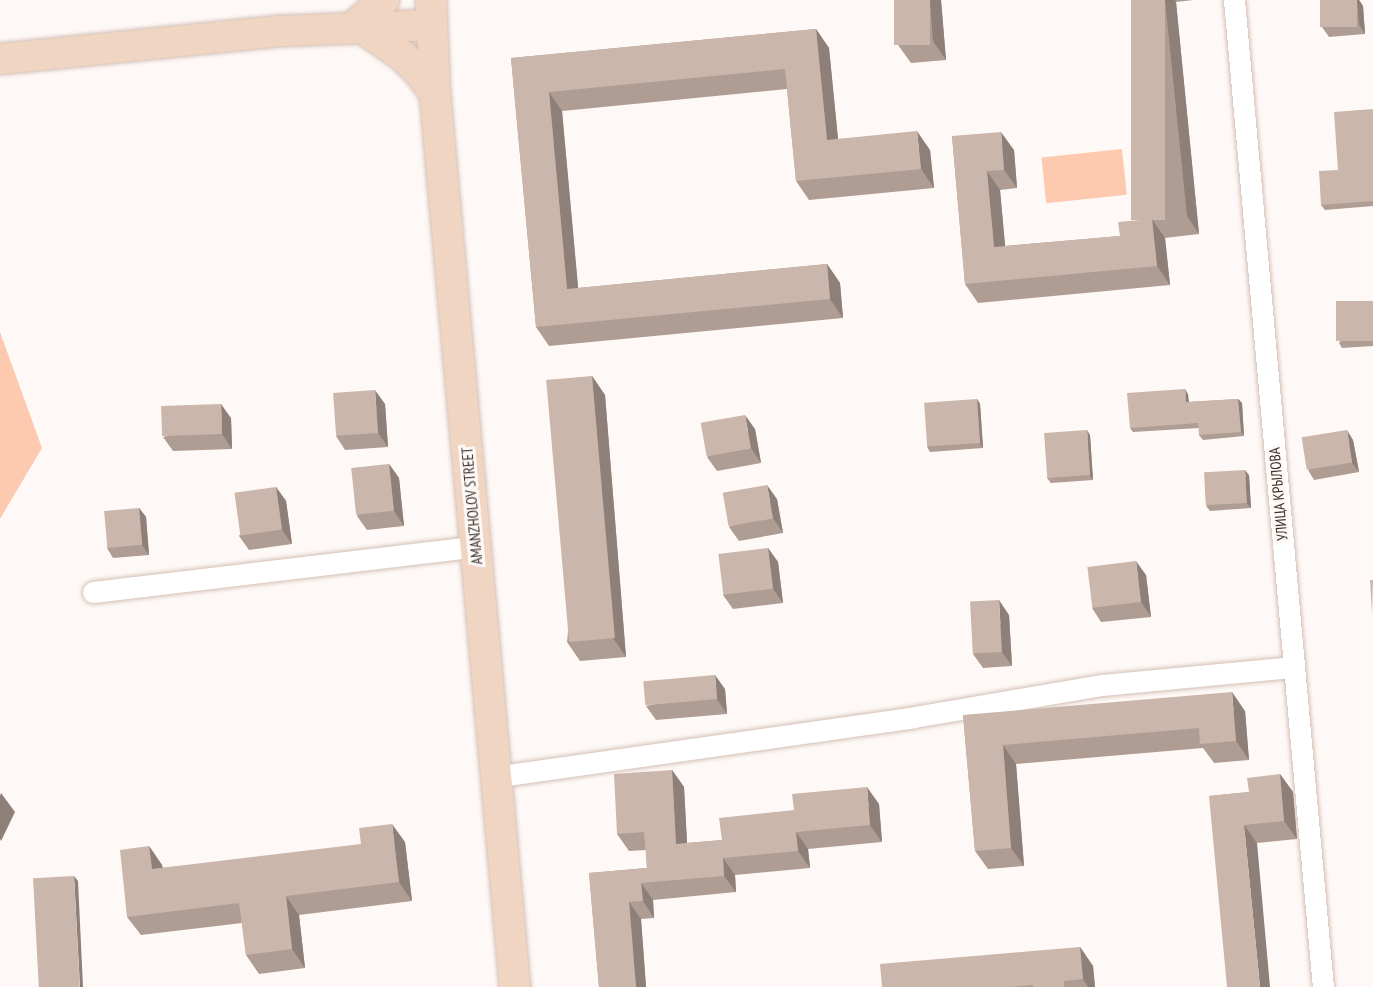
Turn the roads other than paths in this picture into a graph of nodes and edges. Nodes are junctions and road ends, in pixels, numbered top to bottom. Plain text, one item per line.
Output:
1 (384, 0) edge
2 (1234, 0) edge
3 (431, 12) edge
4 (357, 27) junction
5 (0, 59) edge
6 (435, 94) junction
7 (476, 546) junction
8 (93, 592) dead end
9 (1294, 667) junction
10 (494, 777) junction
11 (515, 987) edge
12 (1323, 987) edge

1 - 4 main road
2 - 9 street, УЛИЦА КРЫЛОВА
3 - 4 main road
3 - 6 main road, AMANZHOLOV STREET
4 - 5 main road
4 - 6 main road
6 - 7 main road, AMANZHOLOV STREET
7 - 8 street
7 - 10 main road, AMANZHOLOV STREET
9 - 10 street
9 - 12 street, УЛИЦА КРЫЛОВА
10 - 11 main road, AMANZHOLOV STREET

